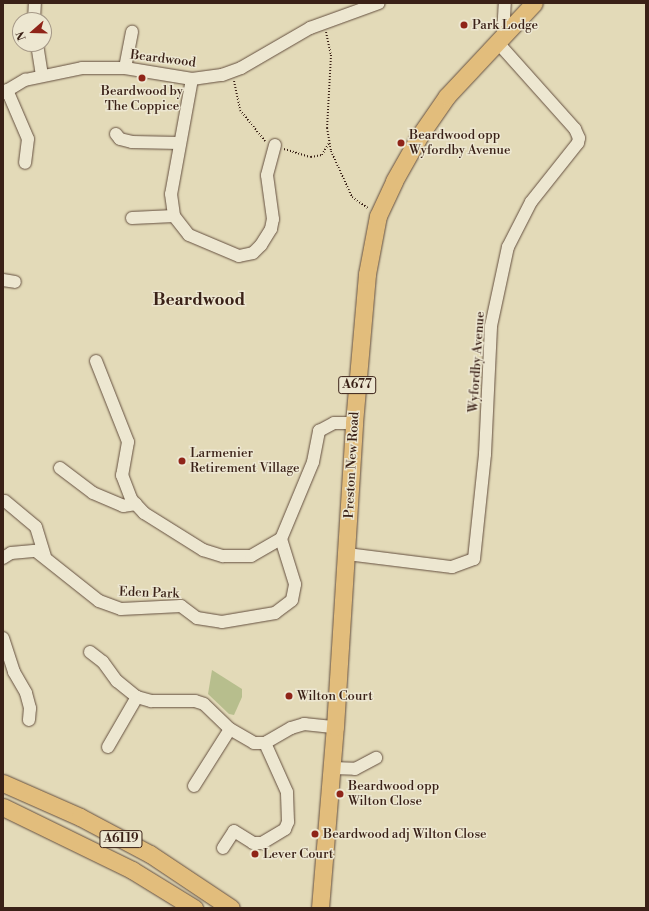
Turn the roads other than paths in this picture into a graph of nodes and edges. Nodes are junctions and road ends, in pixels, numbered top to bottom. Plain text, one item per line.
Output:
1 (380, 3) edge
2 (505, 3) edge
3 (533, 3) edge
4 (132, 32) dead end
5 (501, 40) junction
6 (38, 52) edge
7 (125, 68) junction
8 (42, 74) junction
9 (192, 79) junction
10 (5, 91) edge
11 (116, 134) dead end
12 (179, 143) junction
13 (275, 145) road end
14 (25, 164) dead end
15 (174, 216) junction
16 (132, 218) dead end
17 (96, 362) dead end
18 (354, 423) junction
19 (60, 468) dead end
20 (5, 501) dead end
21 (136, 504) junction
22 (281, 539) junction
23 (347, 554) junction
24 (45, 556) junction
25 (3, 558) edge
26 (3, 638) edge
27 (90, 652) dead end
28 (137, 697) junction
29 (29, 720) dead end
30 (335, 727) junction
31 (230, 729) junction
32 (265, 743) junction
33 (108, 747) dead end
34 (376, 758) dead end
35 (332, 768) junction
36 (3, 783) edge
37 (194, 786) dead end
38 (3, 807) edge
39 (223, 848) dead end
40 (321, 900) edge
41 (194, 908) edge
42 (231, 908) edge
43 (311, 908) edge

1 - 9 street, Beardwood
2 - 5 street
3 - 5 highway, Preston New Road / A677
4 - 7 street
5 - 18 highway, Preston New Road / A677
5 - 23 street, Wyfordby Avenue
6 - 8 street
7 - 8 street, Beardwood
7 - 9 street, Beardwood
8 - 10 street, Beardwood
9 - 12 street
10 - 14 street
11 - 12 street
12 - 15 street
13 - 15 street
15 - 16 street
17 - 21 street
18 - 22 street
18 - 23 highway, Preston New Road / A677
19 - 21 street
20 - 24 street
21 - 22 street
22 - 24 street, Eden Park
23 - 30 highway, Preston New Road / A677
24 - 25 street, Eden Park
26 - 29 street
27 - 28 street
28 - 31 street
28 - 33 street
30 - 32 street
30 - 35 highway, Preston New Road / A677
31 - 32 street
31 - 37 street
32 - 39 street
34 - 35 street
35 - 40 highway, Preston New Road / A677
36 - 42 highway, A6119
38 - 41 highway, A6119
40 - 43 highway

